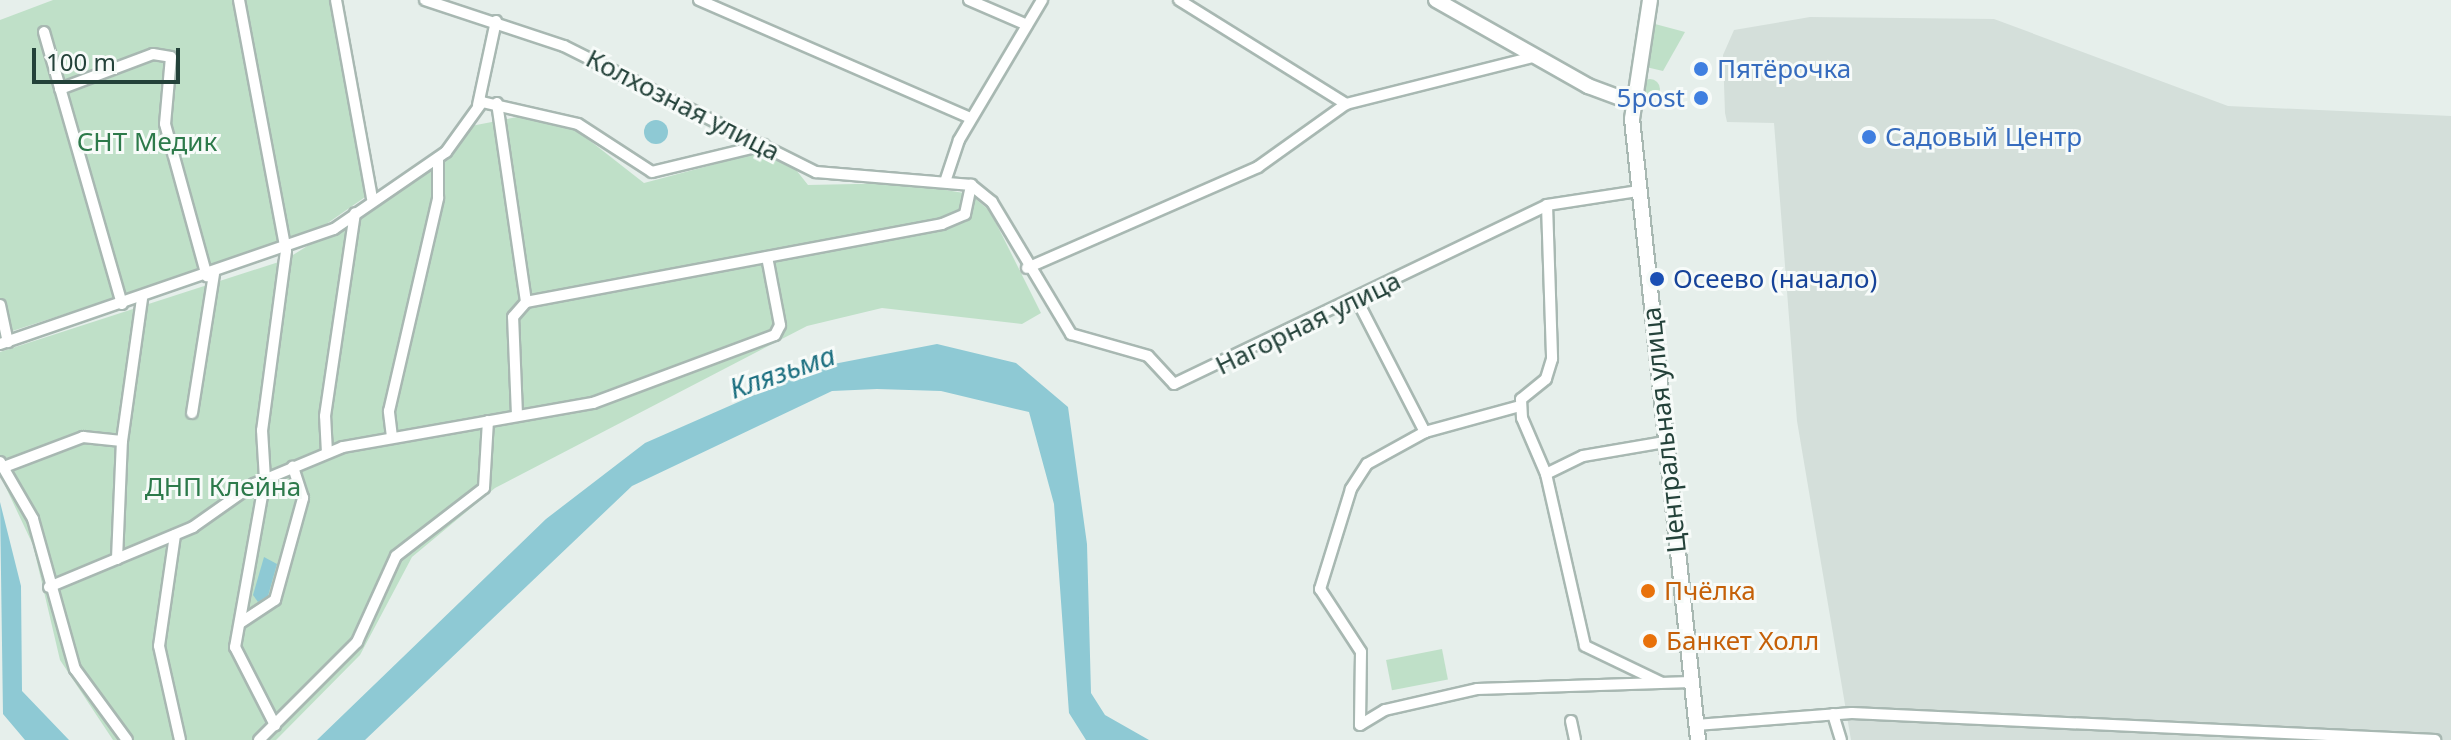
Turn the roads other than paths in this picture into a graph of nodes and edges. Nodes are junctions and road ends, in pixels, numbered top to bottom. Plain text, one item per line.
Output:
1 (239, 0) edge
2 (336, 0) edge
3 (425, 0) edge
4 (699, 0) edge
5 (969, 0) edge
6 (1042, 0) edge
7 (1179, 0) edge
8 (1436, 0) edge
9 (1650, 0) edge
10 (496, 21) junction
11 (1027, 25) junction
12 (44, 32) dead end
13 (1533, 57) junction
14 (60, 89) junction
15 (1631, 102) junction
16 (497, 103) junction
17 (1346, 104) junction
18 (478, 105) junction
19 (971, 118) junction
20 (764, 145) junction
21 (438, 158) junction
22 (946, 179) junction
23 (971, 185) junction
24 (1639, 191) junction
25 (372, 199) junction
26 (1547, 205) junction
27 (355, 213) junction
28 (286, 251) junction
29 (767, 257) junction
30 (1029, 272) junction
31 (210, 275) junction
32 (142, 298) junction
33 (1356, 298) junction
34 (526, 302) junction
35 (122, 304) junction
36 (0, 305) edge
37 (4, 343) edge
38 (1520, 406) junction
39 (192, 413) dead end
40 (517, 415) junction
41 (488, 421) junction
42 (1425, 432) junction
43 (392, 437) junction
44 (122, 441) junction
45 (1665, 442) junction
46 (327, 453) junction
47 (2, 464) edge
48 (293, 467) junction
49 (1546, 474) junction
50 (265, 479) junction
51 (175, 535) junction
52 (117, 559) junction
53 (49, 587) junction
54 (240, 623) junction
55 (1691, 682) junction
56 (1668, 685) junction
57 (1833, 714) junction
58 (1571, 721) dead end
59 (275, 725) junction
60 (1697, 732) edge
61 (127, 740) edge
62 (180, 740) edge
63 (259, 740) edge
64 (1575, 740) edge
65 (1841, 740) edge
66 (2435, 740) edge

1 - 28 street
2 - 25 street
3 - 10 street, Колхозная улица
4 - 19 street
5 - 11 street
6 - 11 street
7 - 17 street
8 - 13 main road
9 - 15 main road, Центральная улица
10 - 18 street
10 - 20 street, Колхозная улица
11 - 19 street
12 - 14 street
13 - 15 main road
13 - 17 street
14 - 31 street
14 - 35 street
15 - 24 main road, Центральная улица
16 - 18 street
16 - 20 street
16 - 34 street
17 - 30 street
18 - 21 street
19 - 22 street
20 - 22 street, Колхозная улица
21 - 25 street
21 - 43 street
22 - 23 street, Колхозная улица
23 - 29 street
23 - 30 street
24 - 26 street, Нагорная улица
24 - 45 main road, Центральная улица
25 - 27 street
26 - 33 street, Нагорная улица
26 - 38 street
27 - 28 street
27 - 46 street
28 - 31 street
28 - 50 street
29 - 34 street
29 - 40 street
30 - 33 street, Нагорная улица
31 - 32 street
31 - 39 street
32 - 35 street
32 - 44 street
33 - 42 street
34 - 40 street
35 - 37 street
36 - 37 street
38 - 42 street
38 - 49 street
40 - 41 street
41 - 43 street
41 - 59 street
42 - 56 street
43 - 46 street
44 - 47 street
44 - 52 street
45 - 49 street
45 - 55 main road, Центральная улица
46 - 48 street
47 - 53 street
48 - 50 street
48 - 54 street
49 - 56 street
50 - 51 street
50 - 54 street
51 - 52 street
51 - 62 street
52 - 53 street
53 - 61 street
54 - 59 street
55 - 56 street
55 - 60 main road, Центральная улица
57 - 60 street
57 - 65 street
57 - 66 street
58 - 64 street
59 - 63 street

